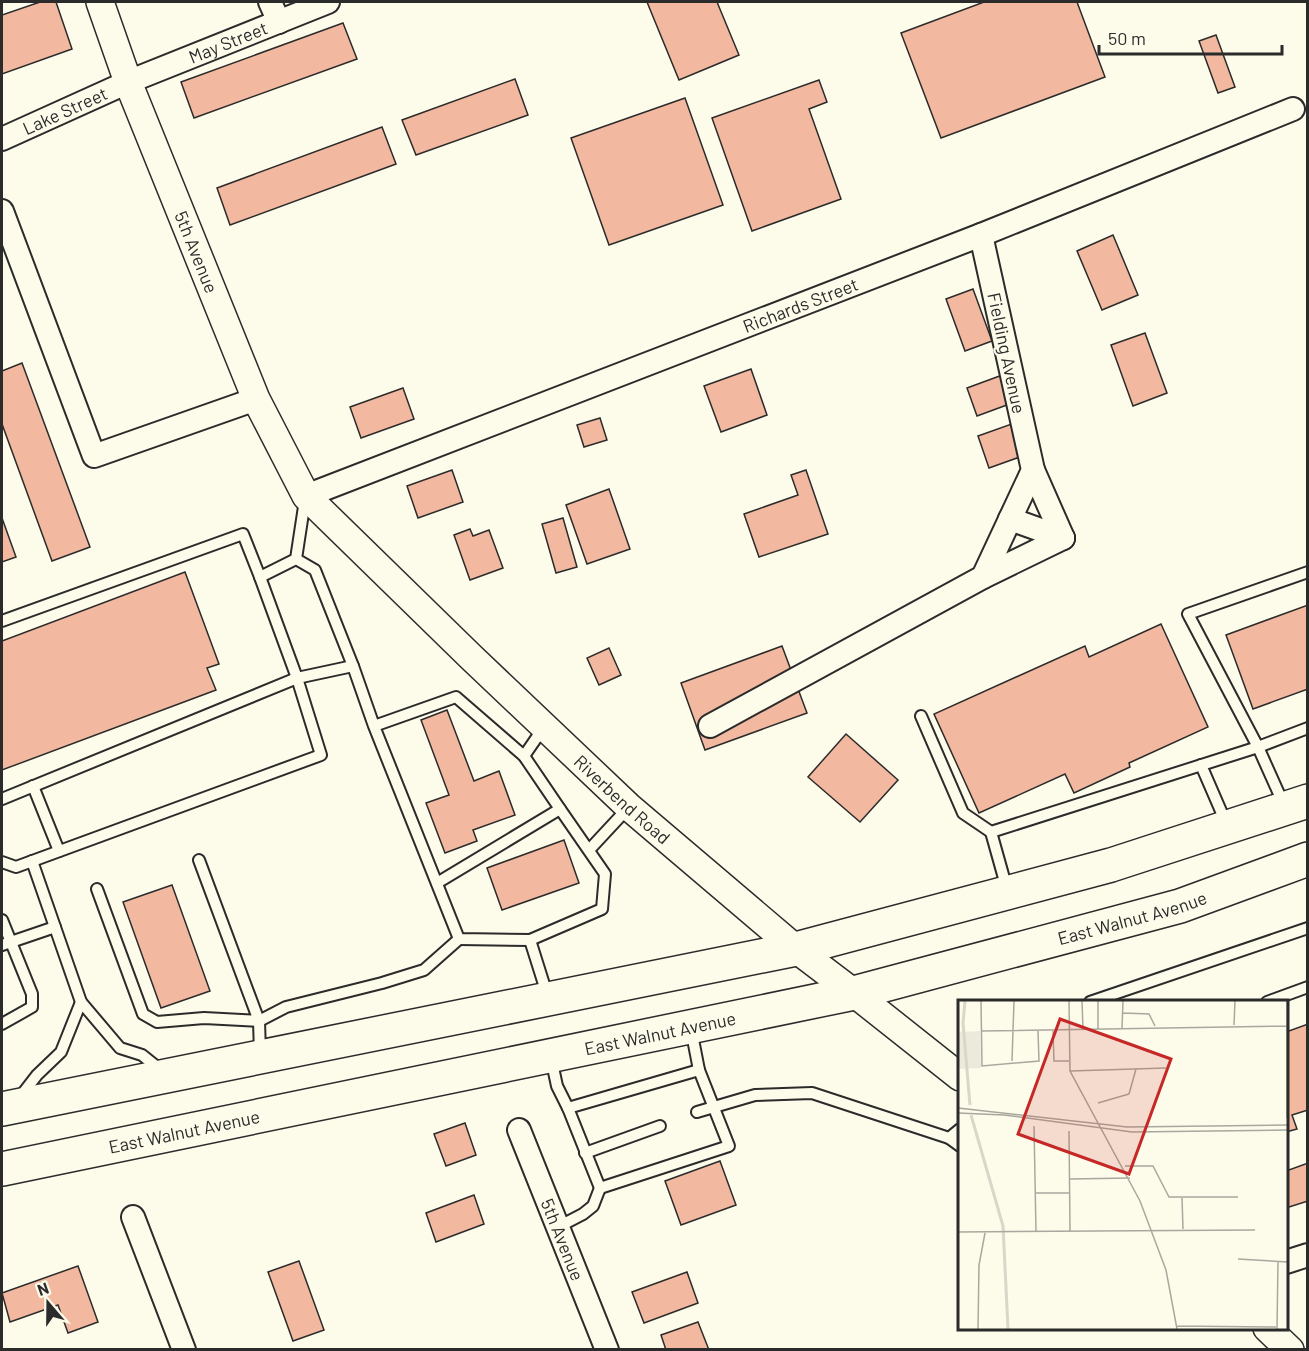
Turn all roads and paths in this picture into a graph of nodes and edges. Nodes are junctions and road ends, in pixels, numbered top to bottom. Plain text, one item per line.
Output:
1 (100, 2) edge
2 (328, 2) edge
3 (274, 12) edge
4 (128, 82) junction
5 (1293, 109) dead end
6 (2, 140) edge
7 (2, 211) edge
8 (981, 235) junction
9 (256, 399) junction
10 (1033, 470) junction
11 (306, 496) junction
12 (1010, 519) junction
13 (1063, 538) junction
14 (296, 559) junction
15 (1308, 572) edge
16 (260, 577) junction
17 (983, 578) junction
18 (2, 621) edge
19 (353, 666) junction
20 (297, 678) junction
21 (921, 716) dead end
22 (374, 726) junction
23 (544, 726) junction
24 (710, 726) dead end
25 (1308, 728) edge
26 (1258, 747) junction
27 (524, 756) junction
28 (1201, 765) junction
29 (33, 786) junction
30 (2, 799) edge
31 (1297, 804) edge
32 (629, 807) junction
33 (560, 809) junction
34 (1228, 827) junction
35 (991, 832) junction
36 (589, 850) junction
37 (59, 851) junction
38 (1308, 858) edge
39 (199, 860) dead end
40 (32, 861) junction
41 (2, 862) edge
42 (437, 883) junction
43 (97, 889) dead end
44 (1008, 892) junction
45 (2, 920) edge
46 (55, 927) junction
47 (1308, 928) edge
48 (459, 939) junction
49 (530, 940) junction
50 (6, 944) edge
51 (796, 950) junction
52 (1308, 987) edge
53 (854, 993) junction
54 (549, 999) junction
55 (1096, 1000) edge
56 (1272, 1000) edge
57 (81, 1002) junction
58 (259, 1021) junction
59 (2, 1024) edge
60 (690, 1026) junction
61 (550, 1055) junction
62 (260, 1056) junction
63 (699, 1070) junction
64 (167, 1075) junction
65 (958, 1075) edge
66 (713, 1106) junction
67 (7, 1108) edge
68 (568, 1108) junction
69 (697, 1112) dead end
70 (660, 1126) dead end
71 (519, 1130) dead end
72 (958, 1131) edge
73 (949, 1138) junction
74 (958, 1145) edge
75 (585, 1153) junction
76 (2, 1169) edge
77 (600, 1188) junction
78 (133, 1217) dead end
79 (558, 1227) junction
80 (1308, 1255) edge
81 (1288, 1263) edge
82 (1268, 1330) edge
83 (184, 1350) edge
84 (607, 1350) edge
85 (1290, 1350) edge

1 - 4 street, 5th Avenue
2 - 3 street, May Street
3 - 4 street, May Street
4 - 6 street, Lake Street
4 - 9 street, 5th Avenue
5 - 8 street, Richards Street
7 - 9 street
8 - 10 street, Fielding Avenue
8 - 11 street, Richards Street
9 - 11 street, 5th Avenue
10 - 12 street
10 - 13 street, Fielding Avenue
11 - 14 lane
11 - 23 street, Riverbend Road
12 - 13 street
12 - 17 street
13 - 17 street
14 - 16 lane
14 - 19 lane
15 - 26 lane
16 - 18 lane
16 - 20 lane
17 - 24 street
19 - 20 lane
19 - 22 lane
20 - 29 lane
20 - 37 lane
21 - 35 lane
22 - 27 lane
22 - 42 lane
23 - 27 lane
23 - 32 street, Riverbend Road
25 - 26 lane
26 - 28 lane
26 - 31 lane
27 - 33 lane
28 - 34 lane
28 - 35 lane
29 - 30 lane
29 - 37 lane
31 - 34 main road
32 - 36 lane
32 - 51 street, Riverbend Road
33 - 36 lane
33 - 42 lane
34 - 44 main road
35 - 44 lane
36 - 49 lane
37 - 40 lane
38 - 53 main road, East Walnut Avenue
39 - 58 lane
40 - 41 lane
40 - 46 lane
42 - 48 lane
43 - 58 lane
44 - 51 main road
45 - 50 lane
46 - 50 lane
46 - 57 lane
47 - 55 lane
48 - 49 lane
48 - 58 lane
49 - 54 lane
50 - 59 lane
51 - 53 street, Riverbend Road
51 - 54 main road
52 - 56 lane
53 - 60 main road, East Walnut Avenue
53 - 65 street, Riverbend Road
54 - 62 main road
57 - 64 lane
57 - 67 lane
58 - 62 lane
60 - 61 main road, East Walnut Avenue
60 - 63 lane
61 - 68 lane
61 - 76 main road, East Walnut Avenue
62 - 64 main road
63 - 66 lane
63 - 68 lane
64 - 67 main road
66 - 69 lane
66 - 73 lane
66 - 77 lane
68 - 75 lane
70 - 75 lane
71 - 79 street, 5th Avenue
72 - 73 lane
73 - 74 lane
75 - 77 lane
77 - 79 lane
78 - 83 street
79 - 84 street, 5th Avenue
80 - 81 street
82 - 85 street

